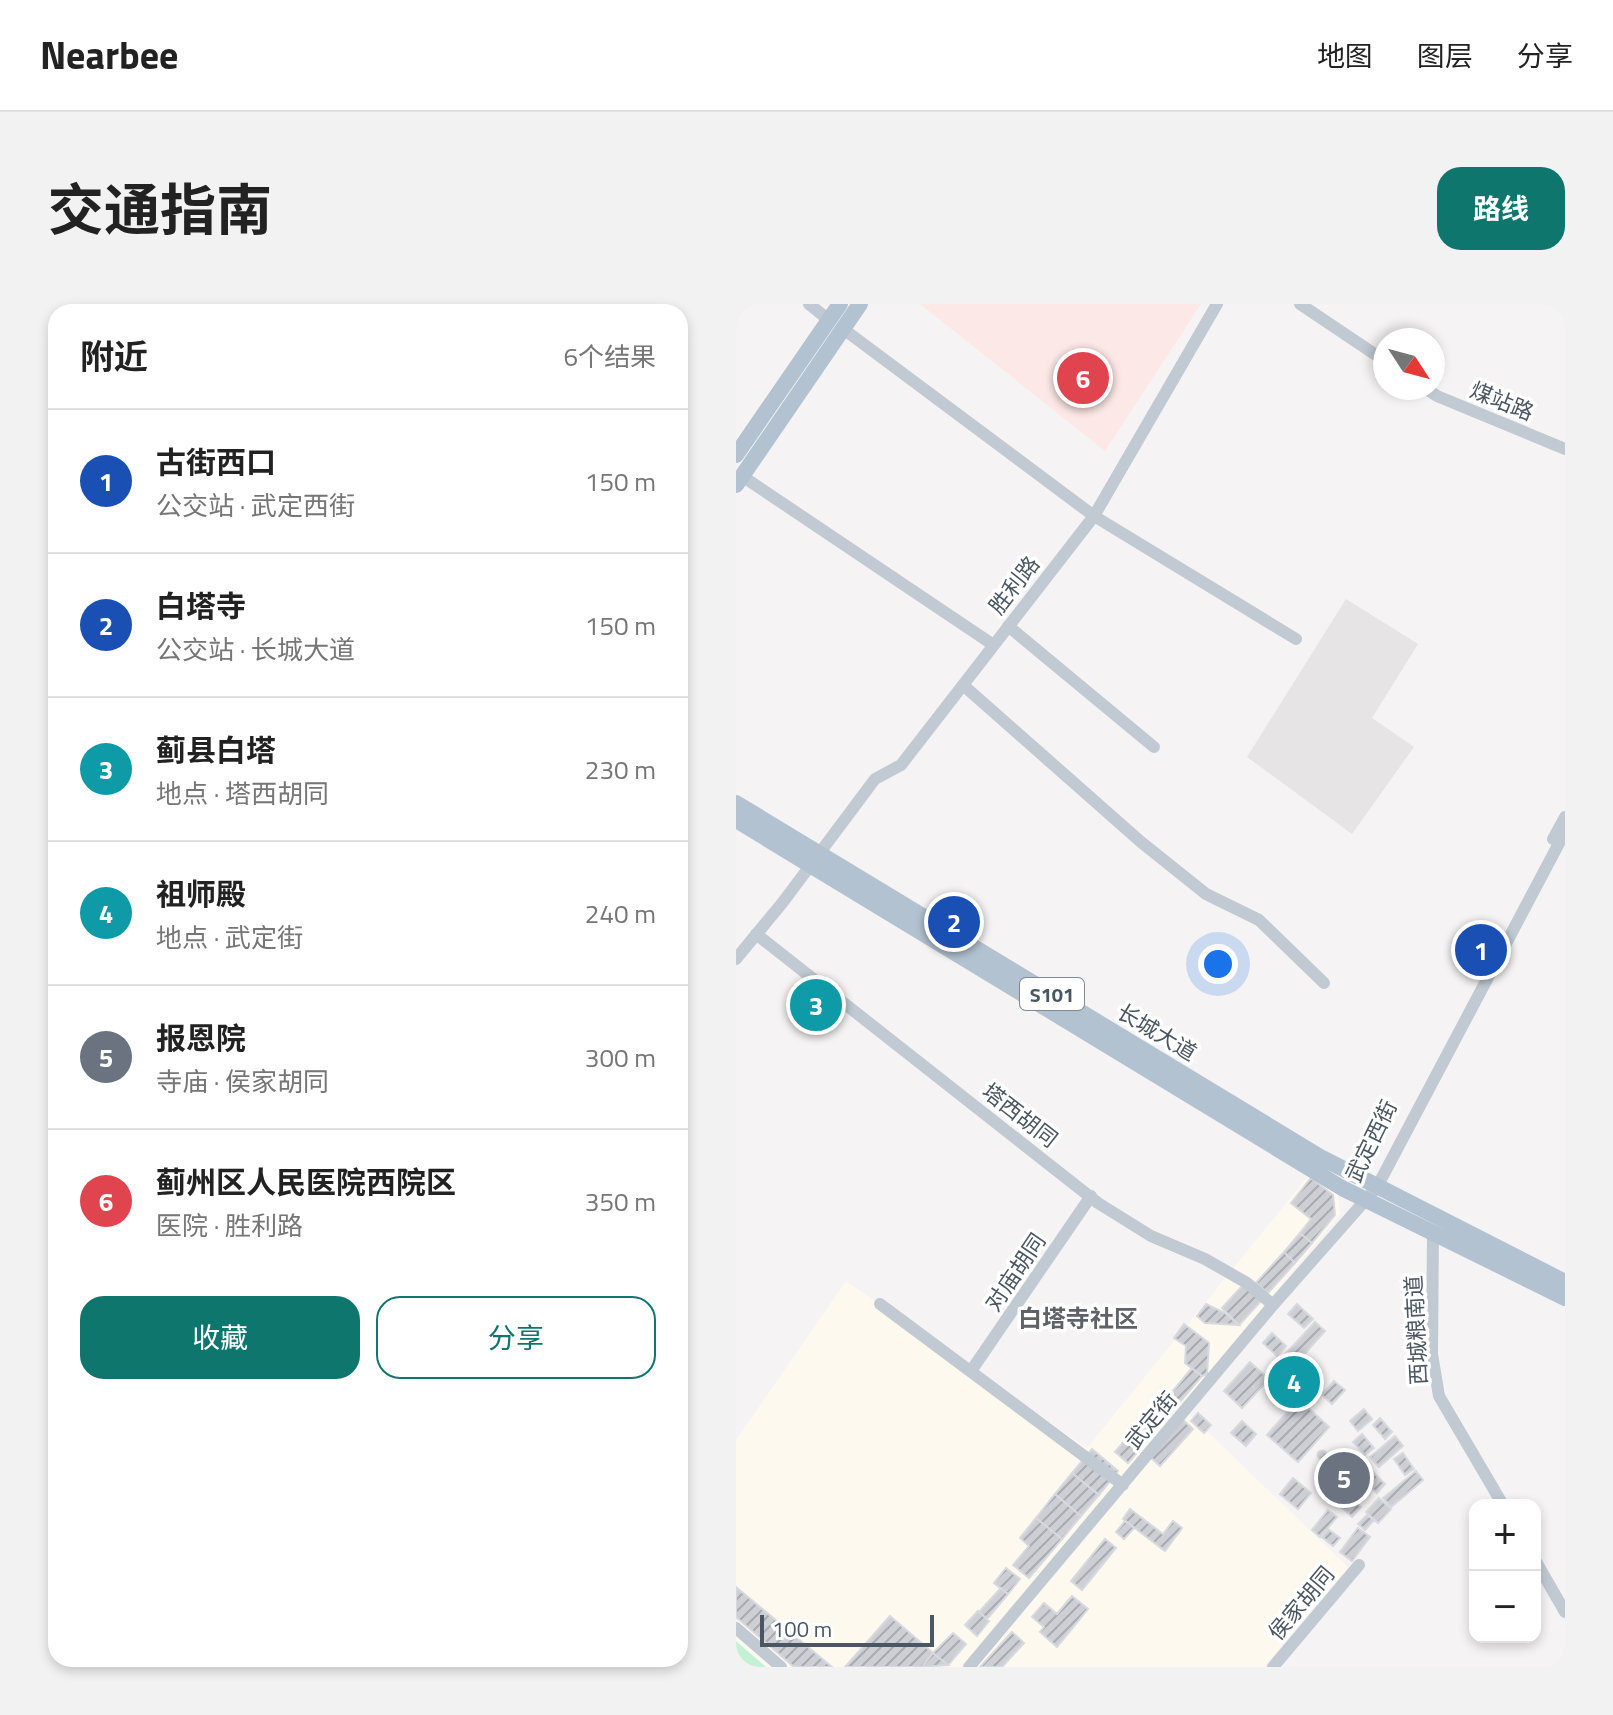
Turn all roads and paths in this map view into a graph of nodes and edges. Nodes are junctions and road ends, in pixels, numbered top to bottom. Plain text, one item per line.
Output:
1 (809, 304) edge
2 (840, 304) edge
3 (860, 304) edge
4 (1217, 304) edge
5 (1300, 304) edge
6 (836, 324) junction
7 (1373, 353) edge
8 (1445, 399) edge
9 (1565, 449) edge
10 (736, 455) edge
11 (739, 480) edge
12 (1094, 516) junction
13 (1008, 626) junction
14 (1296, 639) dead end
15 (992, 644) junction
16 (963, 685) junction
17 (1154, 747) dead end
18 (736, 803) edge
19 (1565, 817) edge
20 (736, 820) edge
21 (1565, 832) edge
22 (815, 858) junction
23 (756, 934) junction
24 (736, 959) edge
25 (1324, 983) dead end
26 (1370, 1190) junction
27 (1091, 1196) junction
28 (1433, 1231) junction
29 (1565, 1282) edge
30 (1565, 1298) edge
31 (880, 1304) dead end
32 (1273, 1305) junction
33 (971, 1371) junction
34 (1123, 1485) junction
35 (1499, 1499) edge
36 (1359, 1565) dead end
37 (1541, 1570) edge
38 (1565, 1612) edge
39 (736, 1628) edge
40 (781, 1667) edge
41 (969, 1667) edge
42 (1273, 1667) edge

1 - 6 street
2 - 6 main road
3 - 6 main road
4 - 12 street, 胜利路
5 - 7 street
6 - 10 main road
6 - 11 main road
6 - 12 street
8 - 9 street, 煤站路
11 - 15 street
12 - 13 street, 胜利路
12 - 14 street
13 - 15 street, 胜利路
13 - 17 street
15 - 16 street, 胜利路
16 - 22 street, 胜利路
16 - 25 street
18 - 22 main road, 长城大道 / S101
19 - 26 street, 武定西街
20 - 22 main road, 长城大道 / S101
21 - 26 street, 武定西街
22 - 23 street, 胜利路
22 - 26 main road, 长城大道 / S101
23 - 24 street, 胜利路
23 - 27 street, 塔西胡同
26 - 28 main road, 长城大道 / S101
26 - 29 main road, 长城大道 / S101
26 - 32 street, 武定街
27 - 32 street, 塔西胡同
27 - 33 street, 对庙胡同
28 - 30 main road, 长城大道 / S101
28 - 35 street, 西城粮南道
31 - 33 street
32 - 34 street, 武定街
33 - 34 street
34 - 41 street, 武定街
36 - 42 street, 侯家胡同
37 - 38 street
39 - 40 street

